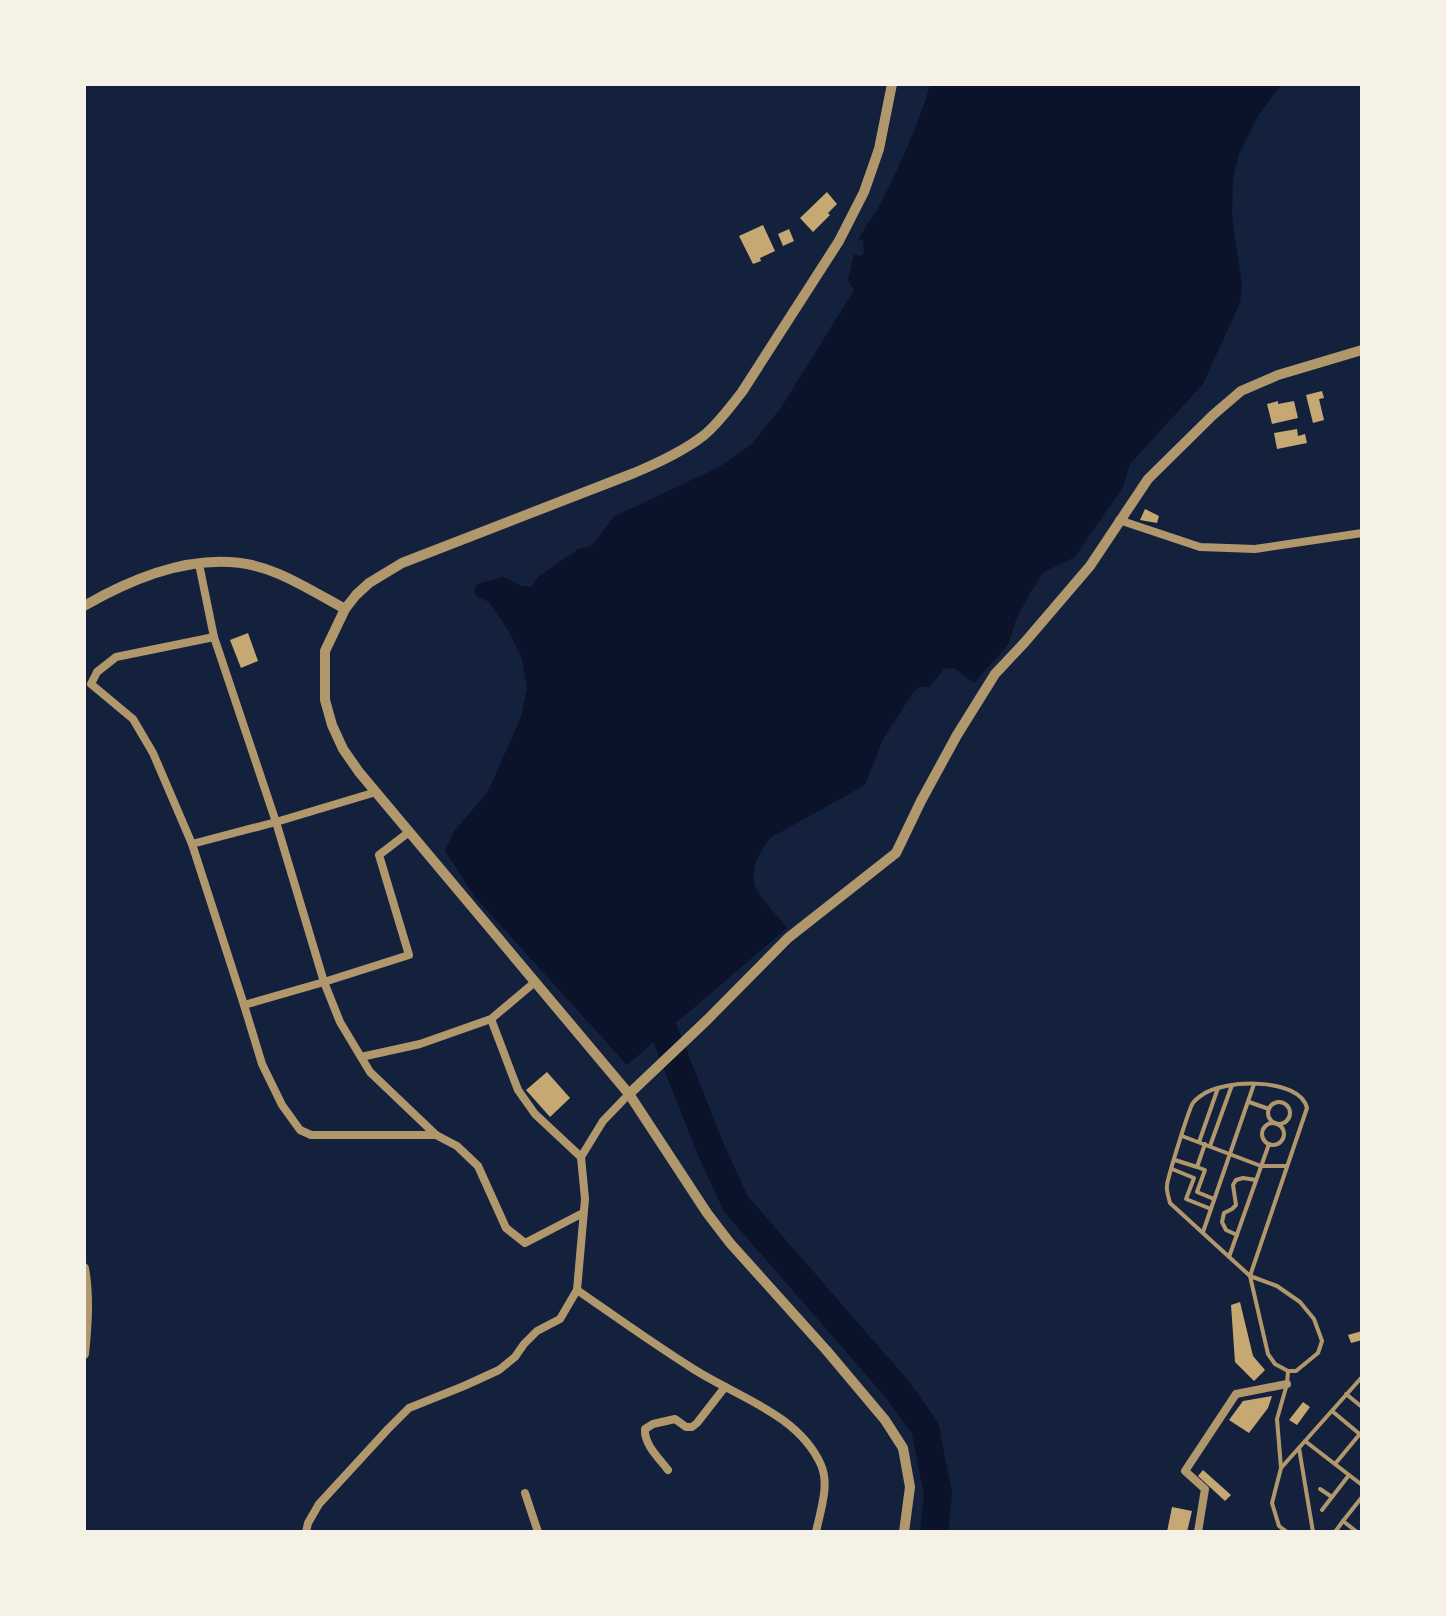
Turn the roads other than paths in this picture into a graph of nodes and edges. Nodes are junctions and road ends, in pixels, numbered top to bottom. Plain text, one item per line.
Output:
1 (892, 84) edge
2 (1362, 350) edge
3 (1119, 520) junction
4 (1362, 533) edge
5 (199, 564) junction
6 (84, 606) edge
7 (345, 609) junction
8 (214, 637) junction
9 (376, 792) junction
10 (276, 822) junction
11 (409, 832) junction
12 (192, 844) junction
13 (324, 982) junction
14 (535, 982) junction
15 (244, 1005) junction
16 (491, 1019) junction
17 (361, 1057) junction
18 (1254, 1084) junction
19 (1232, 1085) junction
20 (1219, 1087) junction
21 (629, 1094) junction
22 (1248, 1101) junction
23 (1269, 1109) junction
24 (1275, 1123) junction
25 (436, 1135) junction
26 (1182, 1136) junction
27 (1205, 1144) junction
28 (1269, 1144) junction
29 (1230, 1154) junction
30 (581, 1157) junction
31 (1175, 1160) junction
32 (1261, 1166) junction
33 (1287, 1166) junction
34 (1197, 1167) junction
35 (1172, 1169) junction
36 (1256, 1180) junction
37 (1214, 1199) junction
38 (1211, 1209) junction
39 (583, 1213) junction
40 (1203, 1232) junction
41 (1237, 1235) junction
42 (1229, 1257) junction
43 (84, 1268) edge
44 (1250, 1276) junction
45 (577, 1290) junction
46 (84, 1354) edge
47 (1288, 1371) junction
48 (1362, 1377) edge
49 (1287, 1384) junction
50 (725, 1387) junction
51 (1346, 1394) junction
52 (1362, 1407) edge
53 (1332, 1411) junction
54 (1361, 1435) edge
55 (1305, 1441) junction
56 (1299, 1448) junction
57 (1335, 1464) junction
58 (1281, 1468) junction
59 (668, 1470) dead end
60 (1349, 1475) junction
61 (1362, 1485) edge
62 (1320, 1489) dead end
63 (525, 1493) dead end
64 (1332, 1497) junction
65 (1362, 1497) edge
66 (1322, 1510) dead end
67 (1343, 1521) junction
68 (306, 1532) edge
69 (538, 1532) edge
70 (816, 1532) edge
71 (904, 1532) edge
72 (1198, 1532) edge
73 (1287, 1532) edge
74 (1313, 1532) edge
75 (1335, 1532) edge
76 (1357, 1532) edge

1 - 7 street
2 - 3 street
3 - 4 street
3 - 21 street
5 - 6 street
5 - 7 street
5 - 8 street
7 - 9 street
8 - 10 street
8 - 12 street
9 - 10 street
9 - 11 street
10 - 12 street
10 - 13 street
11 - 13 street
11 - 14 street
12 - 15 street
13 - 15 street
13 - 17 street
14 - 16 street
14 - 21 street
15 - 25 street
16 - 17 street
16 - 30 street
17 - 25 street
18 - 19 lane
18 - 22 lane
18 - 33 lane
19 - 20 lane
19 - 27 lane
20 - 26 lane
20 - 27 lane
21 - 30 street
21 - 71 street
22 - 23 lane
22 - 29 lane
23 - 24 lane
23 - 24 lane
24 - 28 lane
24 - 28 lane
25 - 39 street
26 - 27 lane
26 - 31 lane
27 - 29 lane
27 - 34 lane
28 - 32 lane
29 - 32 lane
29 - 37 lane
30 - 39 street
31 - 34 lane
31 - 35 lane
32 - 33 lane
32 - 36 lane
33 - 44 lane
34 - 37 lane
35 - 38 lane
35 - 40 lane
36 - 41 lane
36 - 41 lane
37 - 38 lane
38 - 40 lane
39 - 45 street
40 - 42 lane
41 - 42 lane
42 - 44 lane
43 - 46 street
44 - 47 lane
44 - 47 lane
45 - 50 street
45 - 68 street
47 - 49 lane
48 - 51 lane
49 - 58 lane
49 - 72 street
50 - 59 street
50 - 70 street
51 - 52 lane
51 - 53 lane
53 - 54 lane
53 - 55 lane
54 - 57 lane
55 - 56 lane
55 - 57 lane
56 - 58 lane
56 - 74 lane
57 - 60 lane
58 - 73 lane
60 - 61 lane
60 - 64 lane
62 - 64 lane
63 - 69 street
64 - 66 lane
65 - 67 lane
67 - 75 lane
67 - 76 lane

